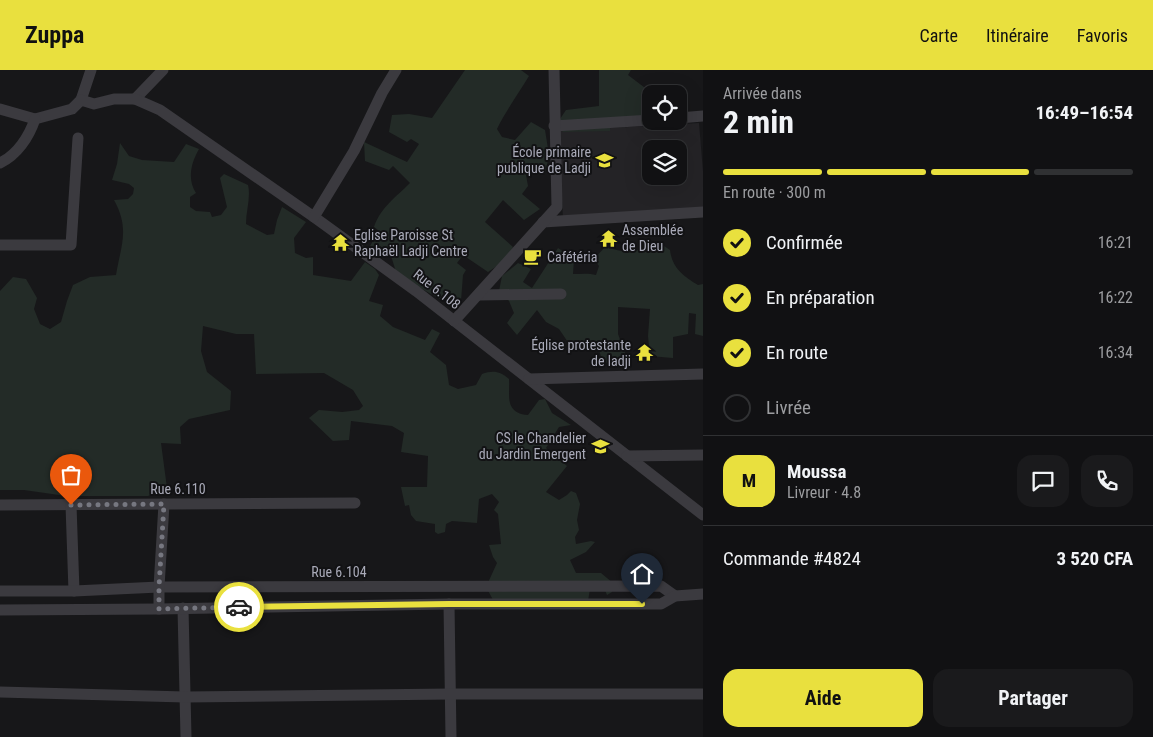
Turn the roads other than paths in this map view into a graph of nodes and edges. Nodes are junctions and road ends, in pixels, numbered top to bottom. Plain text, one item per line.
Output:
1 (91, 70) edge
2 (163, 70) edge
3 (396, 70) edge
4 (554, 70) edge
5 (136, 99) junction
6 (81, 100) junction
7 (0, 109) edge
8 (703, 116) edge
9 (687, 117) edge
10 (35, 120) junction
11 (642, 121) edge
12 (554, 126) junction
13 (78, 138) dead end
14 (0, 162) edge
15 (703, 212) edge
16 (314, 217) junction
17 (543, 222) junction
18 (0, 245) edge
19 (561, 294) dead end
20 (479, 295) junction
21 (454, 321) junction
22 (703, 374) edge
23 (529, 379) junction
24 (703, 455) edge
25 (627, 456) junction
26 (355, 503) dead end
27 (164, 504) junction
28 (0, 505) edge
29 (71, 505) junction
30 (703, 515) edge
31 (159, 587) junction
32 (0, 591) edge
33 (74, 591) junction
34 (703, 594) edge
35 (675, 596) junction
36 (449, 604) junction
37 (183, 608) junction
38 (159, 609) junction
39 (0, 610) edge
40 (0, 692) edge
41 (450, 694) junction
42 (703, 694) edge
43 (185, 697) junction
44 (186, 737) edge
45 (451, 737) edge

1 - 6 street
2 - 5 street
3 - 16 street
4 - 12 street
5 - 6 street, Rue 6.108
5 - 16 street, Rue 6.108
6 - 10 street
7 - 10 street
8 - 9 street
10 - 14 street
11 - 12 street
12 - 17 street
13 - 18 street
15 - 17 street
16 - 21 street, Rue 6.108
17 - 20 street
19 - 20 street
20 - 21 street
21 - 23 street, Rue 6.108
22 - 23 street
23 - 25 street, Rue 6.108
24 - 25 street
25 - 30 street, Rue 6.108
26 - 27 street, Rue 6.110
27 - 29 street, Rue 6.110
27 - 31 street
28 - 29 street, Rue 6.110
29 - 33 street
31 - 33 street, Rue 6.104
31 - 35 street, Rue 6.104
31 - 38 street
32 - 33 street, Rue 6.104
34 - 35 street, Rue 6.104
35 - 36 street, Rue 6.104
36 - 37 street, Rue 6.104
36 - 41 street
37 - 38 street, Rue 6.104
37 - 43 street
38 - 39 street, Rue 6.104
40 - 43 street
41 - 42 street
41 - 43 street
41 - 45 street
43 - 44 street

